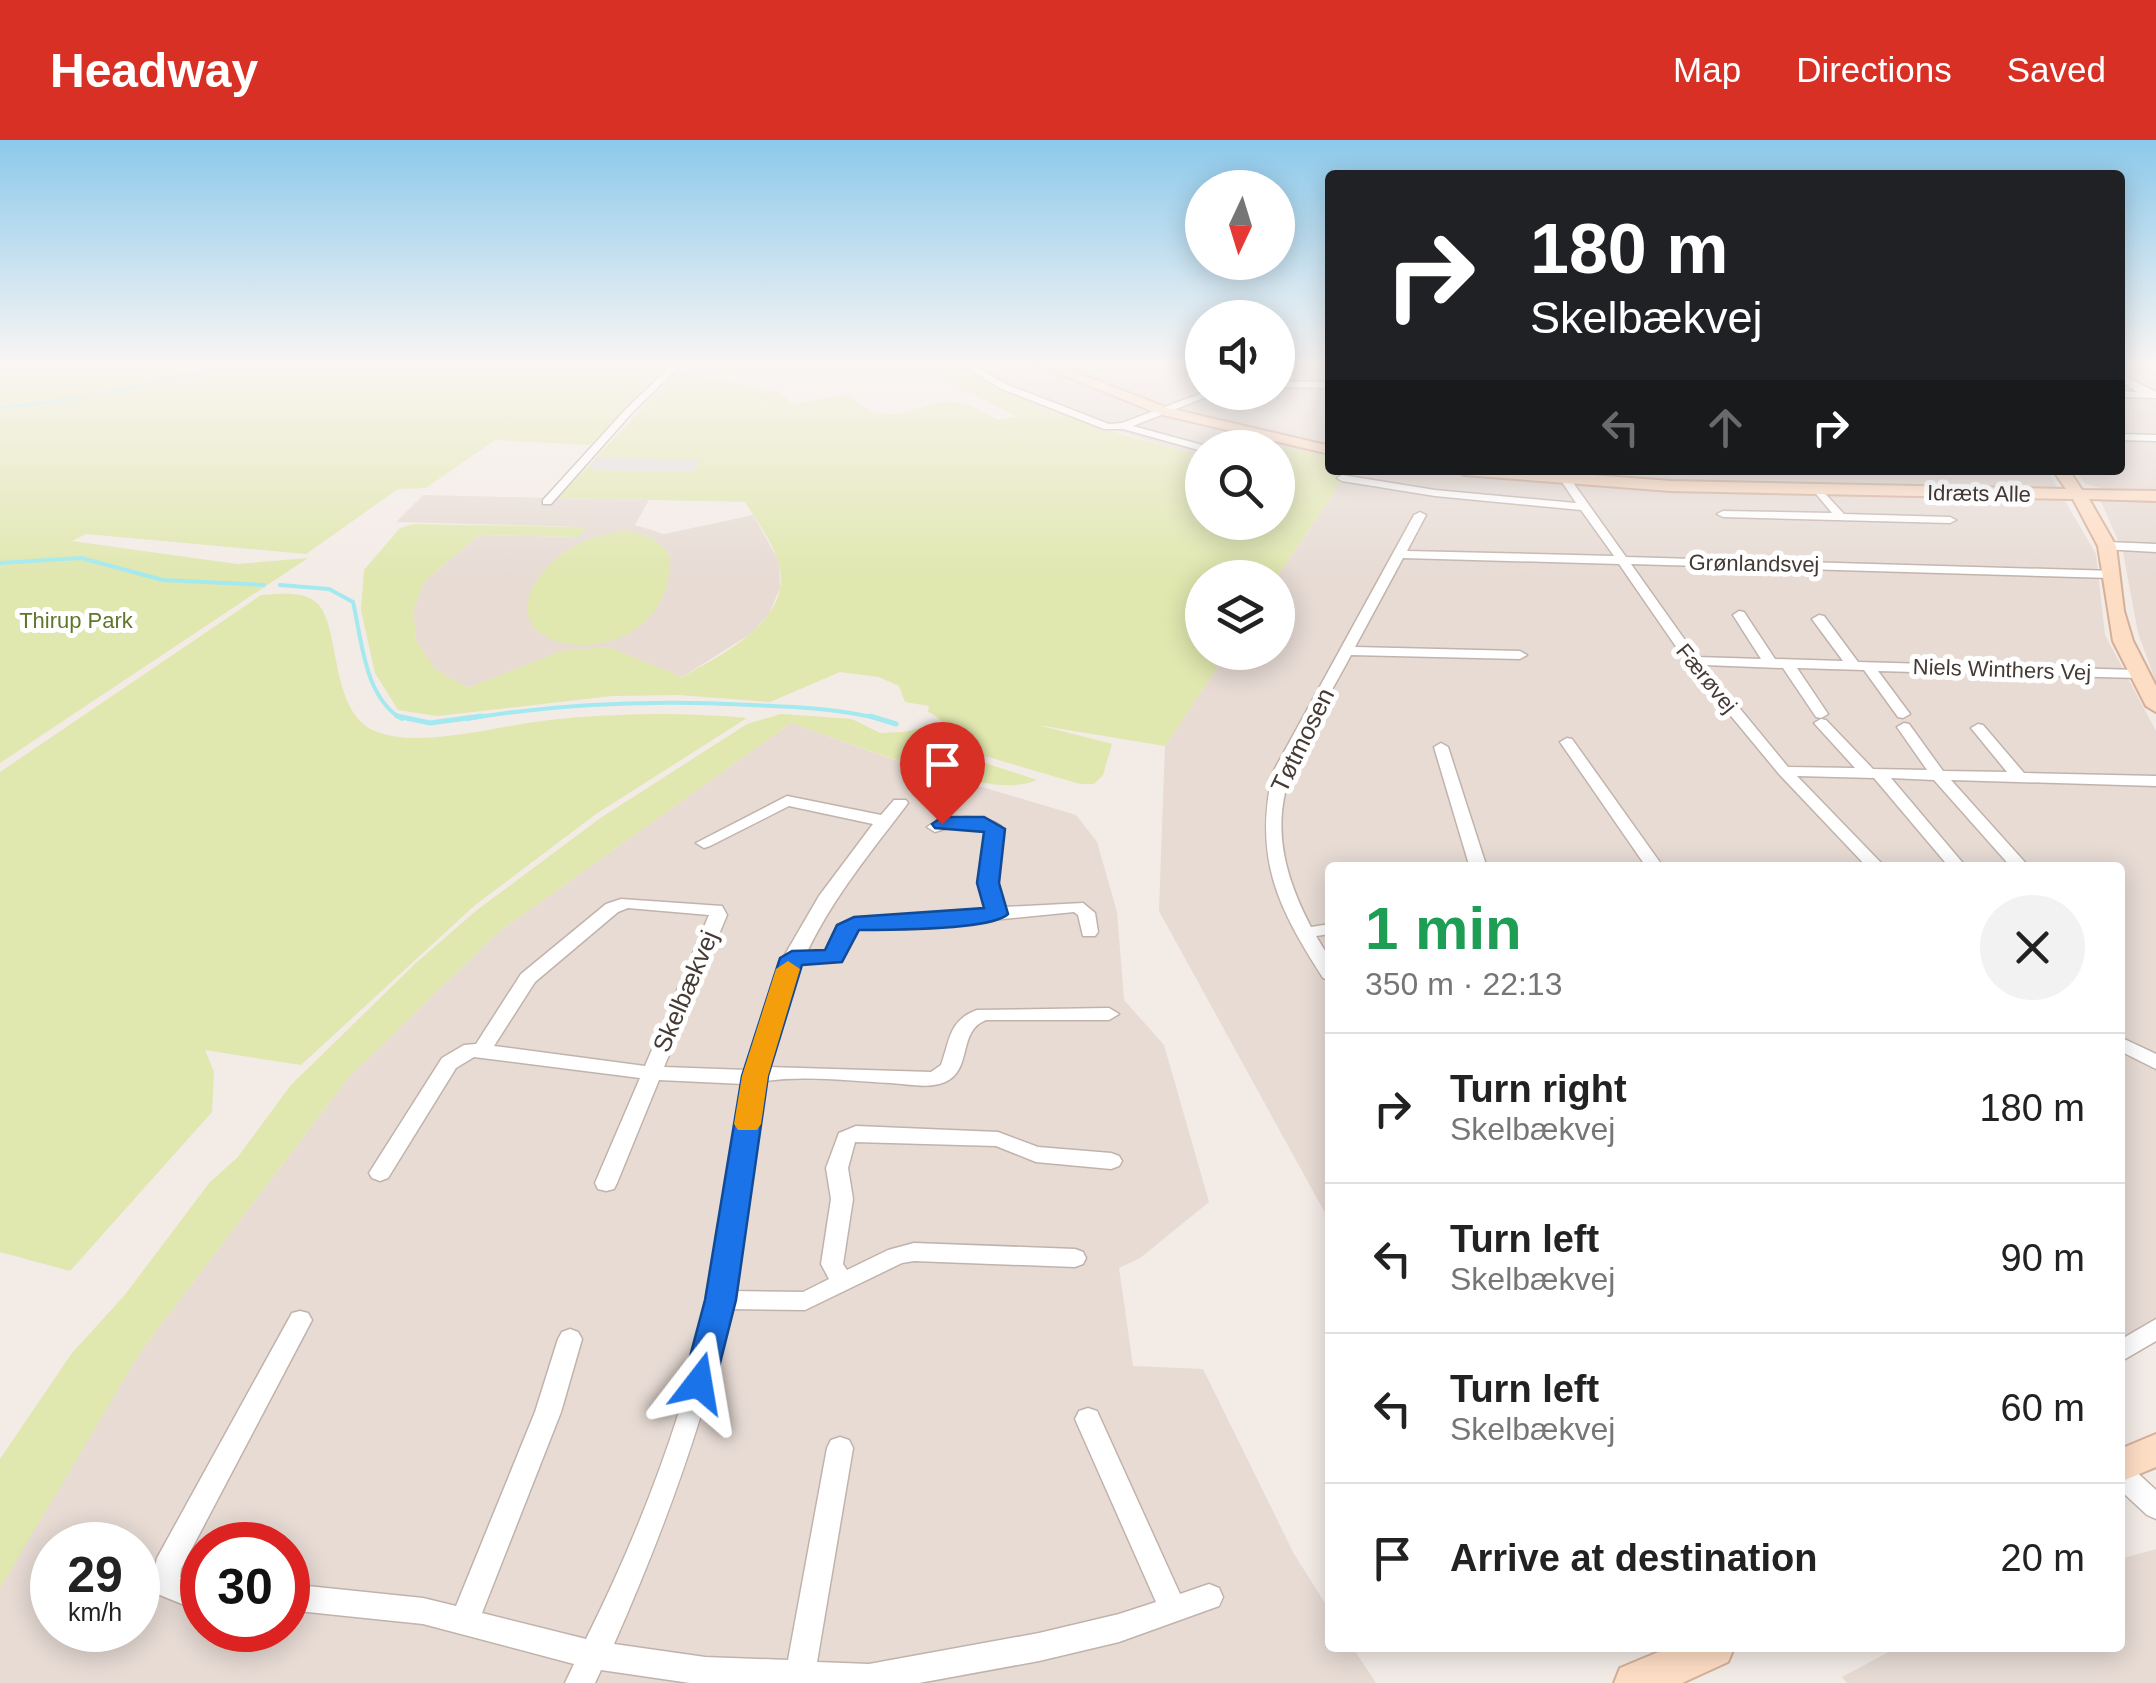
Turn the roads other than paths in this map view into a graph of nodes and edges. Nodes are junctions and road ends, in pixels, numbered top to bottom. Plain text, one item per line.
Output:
1 (608, 434) edge
2 (1152, 434) edge
3 (1260, 434) edge
4 (2125, 437) edge
5 (2156, 438) edge
6 (1185, 443) edge
7 (1325, 449) edge
8 (1562, 475) edge
9 (2065, 475) edge
10 (1342, 478) dead end
11 (1818, 490) junction
12 (2079, 494) junction
13 (2156, 496) edge
14 (547, 502) dead end
15 (1584, 507) junction
16 (1723, 514) dead end
17 (1420, 515) dead end
18 (1841, 517) junction
19 (1950, 520) dead end
20 (2107, 546) junction
21 (2156, 548) edge
22 (1397, 554) junction
23 (1620, 560) junction
24 (2111, 574) junction
25 (1740, 614) dead end
26 (1819, 619) dead end
27 (1348, 651) junction
28 (1520, 655) dead end
29 (1692, 660) junction
30 (1779, 664) junction
31 (1860, 665) junction
32 (2138, 674) junction
33 (2156, 706) edge
34 (1978, 728) dead end
35 (1566, 742) dead end
36 (1441, 747) dead end
37 (1784, 771) junction
38 (1873, 773) junction
39 (1938, 775) junction
40 (2019, 777) junction
41 (2156, 781) edge
42 (900, 803) dead end
43 (884, 821) junction
44 (935, 827) dead end
45 (704, 843) dead end
46 (1478, 862) edge
47 (1652, 862) edge
48 (1872, 862) edge
49 (1954, 862) edge
50 (2017, 862) edge
51 (997, 914) junction
52 (1325, 930) edge
53 (1089, 932) dead end
54 (1304, 933) junction
55 (792, 958) junction
56 (1325, 966) edge
57 (1109, 1014) dead end
58 (2125, 1046) edge
59 (482, 1050) junction
60 (2156, 1062) edge
61 (650, 1074) junction
62 (755, 1076) junction
63 (1111, 1161) dead end
64 (380, 1173) dead end
65 (606, 1183) dead end
66 (1075, 1258) dead end
67 (843, 1283) junction
68 (720, 1300) junction
69 (300, 1320) dead end
70 (2156, 1329) edge
71 (570, 1338) dead end
72 (2125, 1349) edge
73 (1088, 1420) dead end
74 (840, 1448) dead end
75 (2156, 1450) edge
76 (2125, 1467) edge
77 (2125, 1475) edge
78 (2156, 1507) edge
79 (191, 1522) edge
80 (180, 1543) edge
81 (180, 1590) edge
82 (1210, 1596) dead end
83 (310, 1598) edge
84 (1174, 1609) junction
85 (464, 1622) junction
86 (1704, 1652) edge
87 (594, 1655) junction
88 (800, 1676) junction
89 (580, 1683) edge
90 (1635, 1683) edge

1 - 14 street
2 - 6 street
3 - 7 street
4 - 5 street
8 - 11 street, Idræts Alle
8 - 15 street, Færøvej
9 - 12 street
10 - 15 street
11 - 12 street, Idræts Alle
11 - 18 street
12 - 13 street, Idræts Alle
12 - 20 street
15 - 23 street, Færøvej
16 - 18 street, Idræts Alle
17 - 22 street, Tøtmosen
18 - 19 street, Idræts Alle
20 - 21 street
20 - 24 street
22 - 23 street, Grønlandsvej
22 - 27 street, Tøtmosen
23 - 24 street, Grønlandsvej
23 - 29 street, Færøvej
24 - 32 street
25 - 30 street
26 - 31 street, Niels Winthers Vej
27 - 28 street
27 - 54 street, Tøtmosen
29 - 30 street, Niels Winthers Vej
29 - 37 street, Færøvej
30 - 31 street, Niels Winthers Vej
30 - 38 street
31 - 32 street, Niels Winthers Vej
31 - 39 street, Niels Winthers Vej
32 - 33 street
34 - 40 street
35 - 47 street
36 - 46 street
37 - 38 street
37 - 48 street, Færøvej
38 - 39 street
38 - 49 street
39 - 40 street
39 - 50 street, Niels Winthers Vej
40 - 41 street
42 - 43 street
43 - 45 street
43 - 55 street
44 - 51 street
51 - 53 street
51 - 55 street
52 - 54 street
54 - 56 street, Tøtmosen
55 - 62 street
57 - 62 street, Skelbækvej
58 - 60 street
59 - 61 street, Skelbækvej
59 - 61 street, Skelbækvej
59 - 64 street, Skelbækvej
61 - 62 street, Skelbækvej
61 - 65 street, Skelbækvej
62 - 68 street
63 - 67 street
66 - 67 street
67 - 68 street
68 - 87 street
69 - 79 street
70 - 72 street
71 - 85 street
73 - 84 street
74 - 88 street
75 - 76 street
77 - 78 street
80 - 81 street
82 - 84 street
83 - 85 street
84 - 88 street
85 - 87 street
86 - 90 street
87 - 88 street
87 - 89 street

